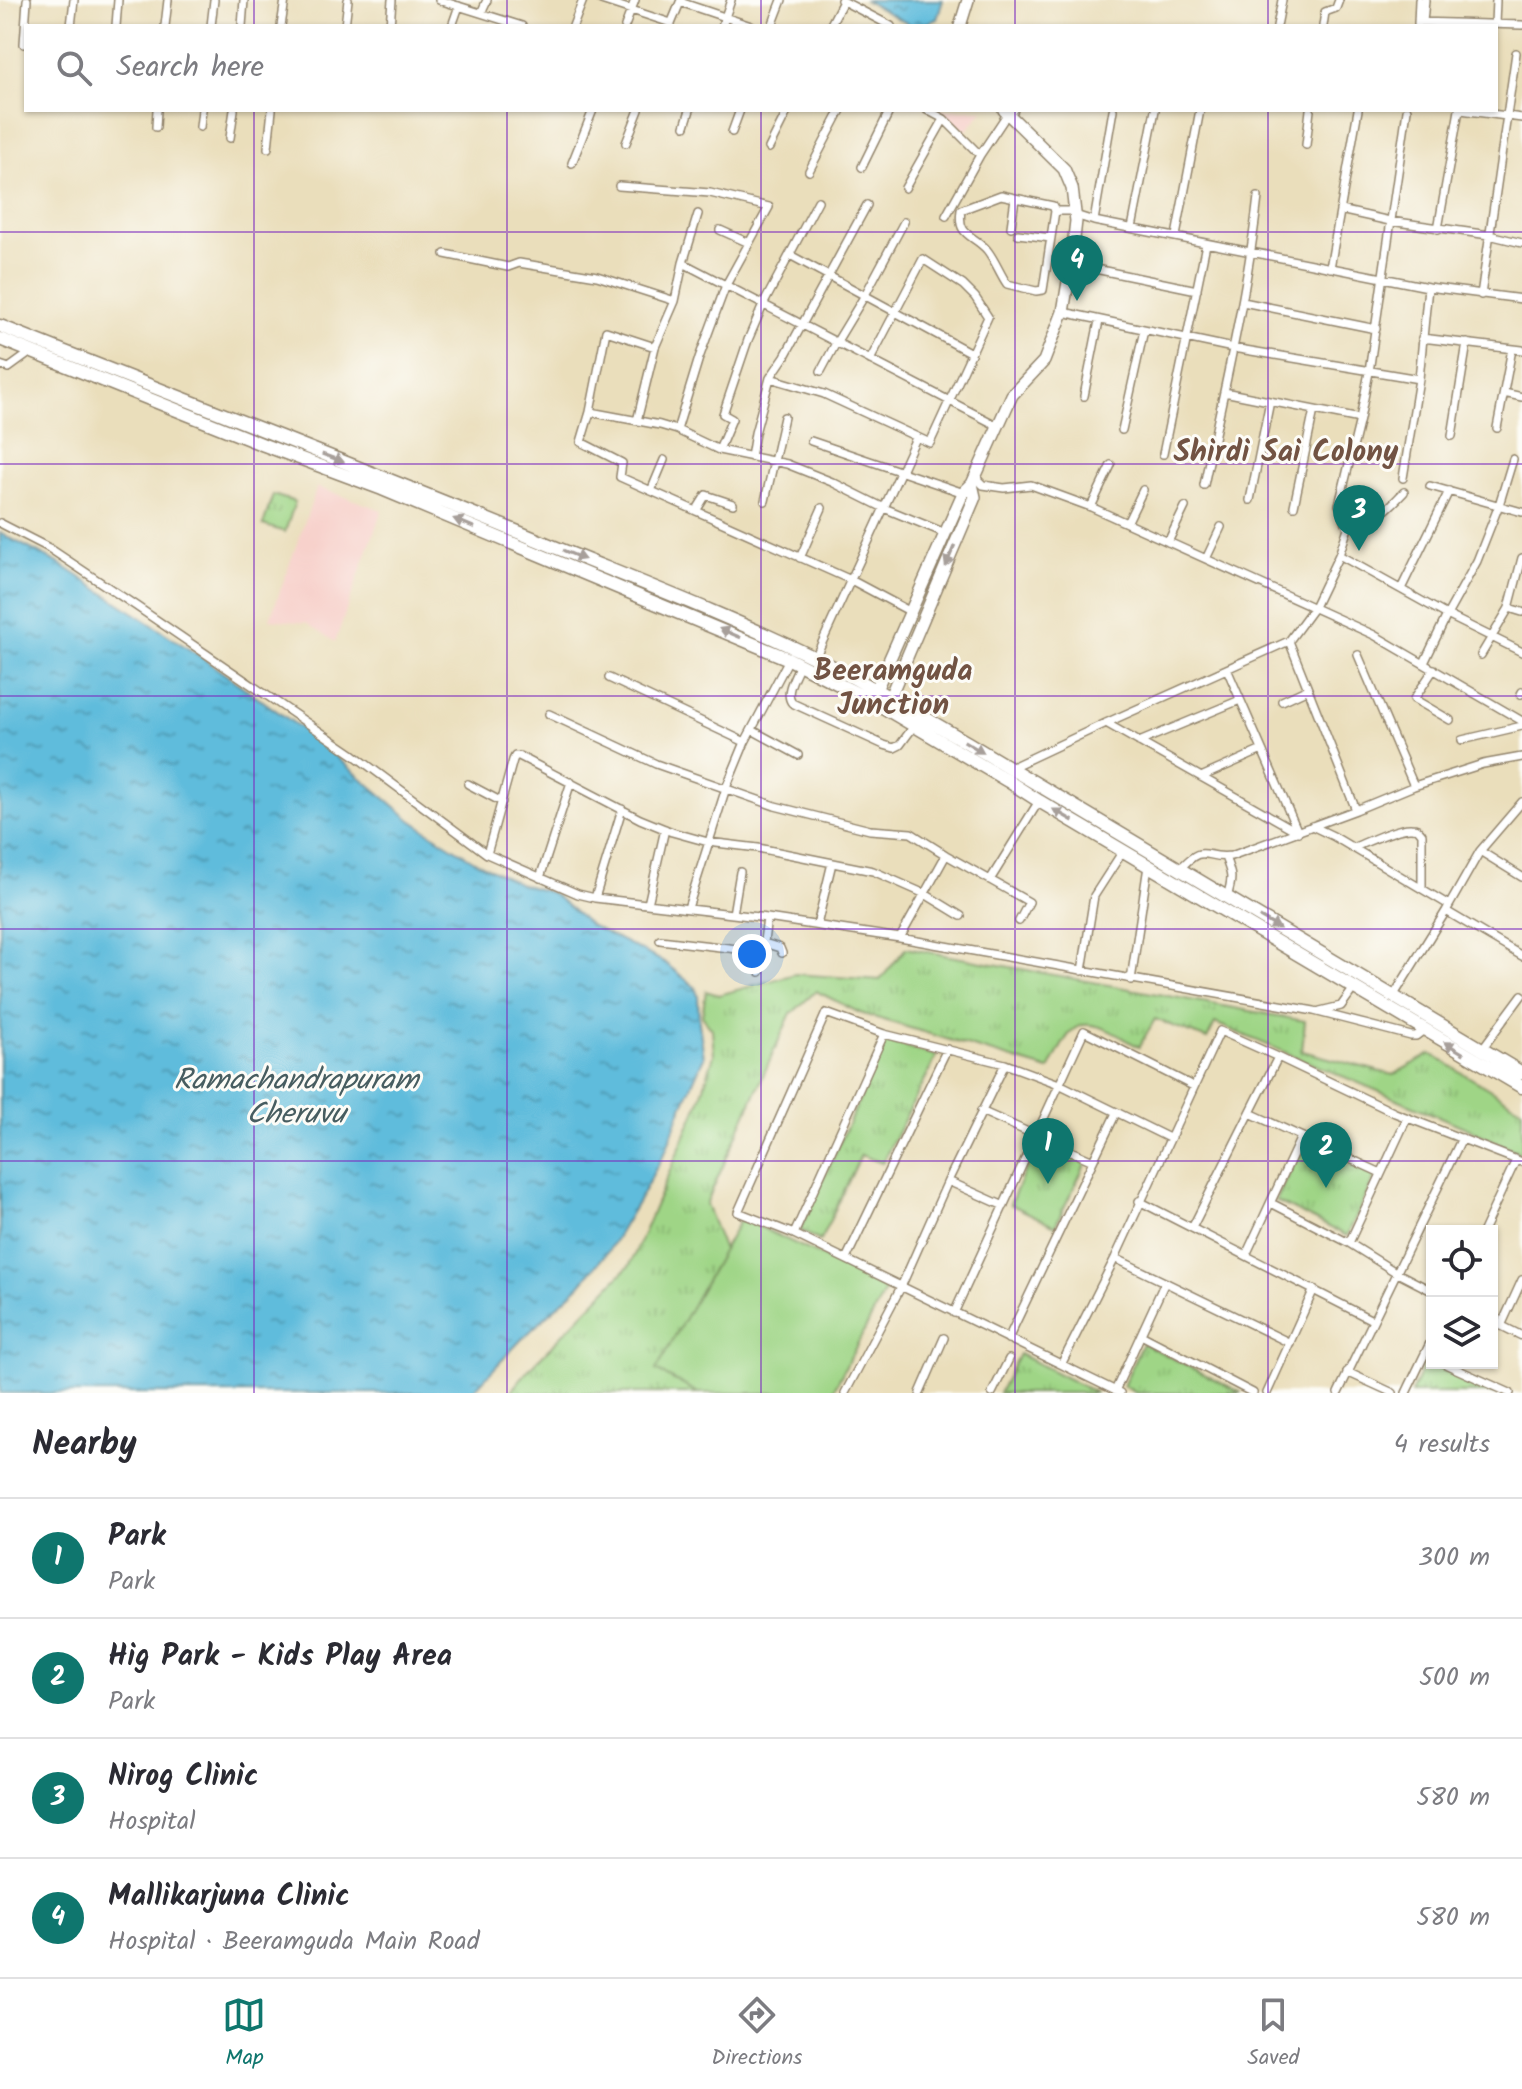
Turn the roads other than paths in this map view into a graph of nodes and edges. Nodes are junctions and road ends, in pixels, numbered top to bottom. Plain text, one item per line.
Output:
1 (27, 0) edge
2 (74, 0) edge
3 (118, 0) edge
4 (168, 0) edge
5 (214, 0) edge
6 (244, 0) edge
7 (285, 0) edge
8 (348, 0) edge
9 (392, 0) edge
10 (442, 0) edge
11 (487, 0) edge
12 (583, 0) edge
13 (601, 0) edge
14 (635, 0) edge
15 (731, 0) edge
16 (782, 0) edge
17 (842, 0) edge
18 (968, 0) edge
19 (1282, 0) edge
20 (1339, 0) edge
21 (1422, 0) edge
22 (1496, 0) edge
23 (680, 1) edge
24 (459, 6) junction
25 (631, 10) junction
26 (481, 13) junction
27 (725, 17) junction
28 (1420, 23) edge
29 (25, 24) edge
30 (71, 24) edge
31 (116, 24) edge
32 (165, 24) edge
33 (211, 24) edge
34 (242, 24) edge
35 (281, 24) edge
36 (345, 24) edge
37 (390, 24) edge
38 (453, 24) edge
39 (516, 24) edge
40 (574, 24) edge
41 (626, 24) edge
42 (671, 24) edge
43 (723, 24) edge
44 (745, 24) edge
45 (773, 24) edge
46 (831, 24) edge
47 (885, 24) edge
48 (961, 24) edge
49 (1277, 24) edge
50 (1323, 24) edge
51 (1495, 24) edge
52 (1498, 24) edge
53 (1522, 25) edge
54 (1516, 53) dead end
55 (157, 112) edge
56 (202, 112) edge
57 (234, 112) edge
58 (272, 112) edge
59 (592, 112) edge
60 (638, 112) edge
61 (689, 112) edge
62 (739, 112) edge
63 (787, 112) edge
64 (840, 112) edge
65 (889, 112) edge
66 (931, 112) edge
67 (1008, 112) edge
68 (1010, 112) edge
69 (1113, 112) edge
70 (1155, 112) edge
71 (1200, 112) edge
72 (1310, 112) edge
73 (1358, 112) edge
74 (1407, 112) edge
75 (1460, 112) edge
76 (1479, 112) edge
77 (1507, 115) junction
78 (1522, 118) edge
79 (944, 119) junction
80 (685, 126) dead end
81 (156, 127) dead end
82 (200, 127) dead end
83 (732, 132) dead end
84 (230, 138) dead end
85 (626, 143) dead end
86 (1306, 145) dead end
87 (268, 148) dead end
88 (769, 148) dead end
89 (980, 155) junction
90 (572, 163) dead end
91 (862, 167) dead end
92 (809, 171) dead end
93 (619, 186) dead end
94 (905, 188) dead end
95 (1258, 197) dead end
96 (1015, 198) junction
97 (818, 201) dead end
98 (867, 205) dead end
99 (1340, 210) junction
100 (1055, 211) junction
101 (1075, 213) junction
102 (698, 214) dead end
103 (946, 216) dead end
104 (1094, 221) junction
105 (1390, 221) junction
106 (904, 222) dead end
107 (1011, 227) dead end
108 (1132, 228) junction
109 (1438, 229) junction
110 (720, 230) dead end
111 (1018, 234) dead end
112 (1489, 235) junction
113 (1176, 236) junction
114 (1051, 238) junction
115 (749, 243) junction
116 (1522, 243) edge
117 (1206, 244) junction
118 (1252, 252) junction
119 (445, 254) dead end
120 (790, 255) junction
121 (683, 263) junction
122 (1071, 264) junction
123 (1330, 268) junction
124 (828, 276) junction
125 (1384, 278) junction
126 (726, 285) junction
127 (1428, 287) junction
128 (1197, 290) junction
129 (865, 295) junction
130 (1481, 295) junction
131 (1522, 299) edge
132 (675, 301) junction
133 (1243, 302) junction
134 (763, 305) junction
135 (896, 312) junction
136 (1063, 312) junction
137 (1099, 321) junction
138 (801, 325) junction
139 (0, 326) edge
140 (1376, 329) junction
141 (1144, 330) junction
142 (1422, 338) junction
143 (0, 339) edge
144 (1187, 339) junction
145 (836, 343) junction
146 (1467, 343) junction
147 (655, 347) junction
148 (1233, 348) junction
149 (1512, 349) junction
150 (1522, 350) edge
151 (31, 352) junction
152 (971, 353) junction
153 (870, 360) junction
154 (0, 365) edge
155 (821, 371) dead end
156 (1369, 372) junction
157 (770, 378) junction
158 (1419, 379) junction
159 (1224, 392) junction
160 (1504, 393) junction
161 (1084, 396) dead end
162 (1522, 397) edge
163 (948, 401) junction
164 (1270, 401) junction
165 (1314, 410) junction
166 (590, 412) junction
167 (784, 417) dead end
168 (1360, 419) junction
169 (637, 421) junction
170 (998, 426) junction
171 (1497, 428) dead end
172 (677, 430) junction
173 (1122, 430) dead end
174 (1452, 436) dead end
175 (916, 438) junction
176 (811, 441) dead end
177 (719, 450) junction
178 (1163, 454) dead end
179 (751, 457) junction
180 (1513, 459) dead end
181 (664, 460) dead end
182 (773, 461) junction
183 (1111, 465) dead end
184 (900, 472) junction
185 (1403, 478) dead end
186 (1204, 485) dead end
187 (1430, 486) dead end
188 (971, 488) junction
189 (1143, 490) dead end
190 (651, 491) junction
191 (1449, 491) junction
192 (1404, 492) dead end
193 (1250, 500) dead end
194 (765, 501) dead end
195 (733, 504) dead end
196 (1499, 505) junction
197 (1294, 506) dead end
198 (1091, 507) junction
199 (1185, 507) dead end
200 (822, 508) dead end
201 (884, 508) junction
202 (696, 511) junction
203 (1522, 512) edge
204 (0, 523) edge
205 (1127, 523) junction
206 (1221, 527) dead end
207 (1348, 528) junction
208 (945, 533) junction
209 (1168, 542) junction
210 (1339, 555) junction
211 (800, 558) junction
212 (1522, 558) edge
213 (1206, 559) junction
214 (851, 580) junction
215 (1401, 589) junction
216 (667, 600) junction
217 (1314, 607) junction
218 (1509, 608) junction
219 (911, 612) junction
220 (1522, 612) edge
221 (1447, 615) junction
222 (1492, 637) junction
223 (1289, 641) junction
224 (1522, 652) edge
225 (1358, 655) dead end
226 (1481, 655) dead end
227 (815, 658) junction
228 (794, 661) junction
229 (1424, 663) junction
230 (1227, 669) junction
231 (1434, 669) junction
232 (609, 678) dead end
233 (1308, 689) junction
234 (876, 690) junction
235 (890, 697) junction
236 (1240, 700) junction
237 (1282, 701) dead end
238 (549, 714) dead end
239 (1450, 720) dead end
240 (1106, 723) junction
241 (1522, 724) edge
242 (914, 726) junction
243 (752, 730) junction
244 (1462, 740) dead end
245 (745, 742) junction
246 (1139, 742) junction
247 (1262, 750) junction
248 (798, 755) dead end
249 (1522, 757) edge
250 (1010, 768) junction
251 (1201, 777) junction
252 (571, 782) junction
253 (468, 784) dead end
254 (1414, 786) junction
255 (726, 788) junction
256 (1039, 801) junction
257 (502, 802) junction
258 (1522, 802) edge
259 (622, 809) junction
260 (1356, 810) junction
261 (1090, 823) junction
262 (1312, 826) junction
263 (665, 829) junction
264 (1298, 832) junction
265 (1108, 834) junction
266 (708, 842) junction
267 (1352, 848) junction
268 (1123, 850) junction
269 (1480, 851) junction
270 (487, 854) junction
271 (946, 855) junction
272 (1225, 857) junction
273 (832, 863) junction
274 (1148, 866) junction
275 (1179, 870) junction
276 (740, 872) dead end
277 (1522, 877) edge
278 (540, 878) junction
279 (990, 880) junction
280 (1422, 888) junction
281 (925, 894) junction
282 (1227, 897) junction
283 (595, 898) junction
284 (648, 904) junction
285 (688, 908) junction
286 (1448, 908) junction
287 (733, 914) junction
288 (961, 916) dead end
289 (767, 918) junction
290 (1019, 921) dead end
291 (817, 925) junction
292 (900, 938) junction
293 (660, 940) dead end
294 (763, 948) junction
295 (782, 953) dead end
296 (1522, 956) edge
297 (1082, 971) junction
298 (760, 972) dead end
299 (1131, 980) junction
300 (1354, 988) junction
301 (1394, 995) junction
302 (1522, 995) edge
303 (1314, 1011) junction
304 (1424, 1030) junction
305 (884, 1034) junction
306 (947, 1049) junction
307 (1482, 1049) junction
308 (1278, 1057) junction
309 (1005, 1064) junction
310 (1522, 1073) edge
311 (1059, 1084) junction
312 (1193, 1086) junction
313 (1522, 1087) edge
314 (981, 1111) junction
315 (1116, 1113) junction
316 (1250, 1113) junction
317 (1407, 1118) junction
318 (1036, 1136) junction
319 (1301, 1137) junction
320 (1169, 1138) junction
321 (1462, 1138) junction
322 (1093, 1161) junction
323 (1519, 1161) edge
324 (1381, 1173) junction
325 (948, 1181) junction
326 (1139, 1201) junction
327 (1271, 1203) junction
328 (1004, 1206) junction
329 (1486, 1225) edge
330 (1192, 1228) junction
331 (794, 1234) junction
332 (1349, 1243) junction
333 (1246, 1255) junction
334 (1115, 1258) junction
335 (846, 1259) junction
336 (1397, 1273) junction
337 (1522, 1280) edge
338 (1165, 1282) junction
339 (901, 1287) junction
340 (1426, 1288) edge
341 (1314, 1289) junction
342 (954, 1313) junction
343 (1372, 1320) junction
344 (1498, 1324) edge
345 (1501, 1326) junction
346 (1141, 1335) junction
347 (1522, 1336) edge
348 (944, 1338) dead end
349 (1008, 1339) junction
350 (1290, 1343) junction
351 (1009, 1359) dead end
352 (1426, 1359) edge
353 (1062, 1363) junction
354 (1456, 1369) edge
355 (1347, 1372) junction
356 (1117, 1392) edge
357 (845, 1393) edge
358 (920, 1393) edge
359 (992, 1393) edge
360 (1253, 1393) edge
361 (1267, 1393) edge
362 (1338, 1393) edge
363 (1393, 1393) edge
364 (1406, 1393) edge
365 (1510, 1393) edge

1 - 29 street
2 - 30 street
3 - 31 street
4 - 32 street
5 - 33 street
6 - 34 street
7 - 35 street
8 - 36 street
9 - 37 street
10 - 24 street
11 - 26 street
12 - 40 street
13 - 25 street
14 - 25 street
15 - 27 street
16 - 45 street
17 - 46 street
17 - 47 street
18 - 48 main road
19 - 49 street
20 - 50 street
21 - 28 street
22 - 51 street
23 - 27 street
23 - 42 street
24 - 26 street
24 - 38 street
25 - 41 street
25 - 42 street
26 - 39 street
27 - 43 street
27 - 44 street
28 - 51 street
52 - 53 street
54 - 77 street
55 - 81 street
56 - 82 street
57 - 84 street
58 - 87 street
59 - 90 street
60 - 85 street
61 - 80 street
62 - 83 street
63 - 88 street
64 - 92 street
65 - 91 street
66 - 79 street
67 - 89 street
68 - 101 main road
69 - 104 street
70 - 108 street
71 - 113 street
72 - 86 street
73 - 99 street
74 - 105 street
75 - 109 street
76 - 77 street
77 - 78 street
77 - 112 street
79 - 89 street
79 - 94 street
89 - 103 street
93 - 115 street
95 - 118 street
96 - 100 street
96 - 107 street
96 - 114 street
97 - 120 street
98 - 124 street
99 - 105 street
99 - 123 street
100 - 101 street
100 - 114 street
101 - 104 street
101 - 122 main road
102 - 121 street
104 - 108 street
105 - 109 street
105 - 125 street
106 - 129 street
108 - 113 street
109 - 112 street
110 - 115 street
111 - 114 street
112 - 116 street
112 - 130 street
113 - 117 street
115 - 126 street
117 - 118 street
117 - 128 street
118 - 123 street
118 - 133 street
119 - 132 street
120 - 124 street
120 - 134 street
121 - 126 street
121 - 132 street
122 - 128 street
122 - 136 main road
123 - 125 street
124 - 129 street
124 - 138 street
125 - 127 street
125 - 140 street
126 - 134 street
126 - 172 street
127 - 130 street
127 - 142 street
128 - 144 street
129 - 135 street
129 - 145 street
130 - 131 street
132 - 147 street
133 - 140 street
133 - 148 street
134 - 138 street
134 - 177 street
135 - 152 street
135 - 152 street
135 - 153 street
136 - 137 street
136 - 170 main road
137 - 141 street
137 - 161 street
138 - 145 street
138 - 157 street
139 -> 216 highway
140 - 156 street
141 - 144 street
141 - 173 street
142 - 146 street
142 - 158 street
143 - 151 highway
144 - 148 street
144 - 178 street
145 - 153 street
145 - 155 street
146 - 149 street
146 - 174 street
147 - 166 street
147 - 169 street
148 - 156 street
148 - 159 street
149 - 150 street
149 - 160 street
151 - 154 street
216 -> 151 highway
152 - 163 street
153 - 163 street
156 - 158 street
156 - 168 street
157 - 175 street
157 - 179 street
158 - 185 street
159 - 164 street
159 - 186 street
160 - 162 street
160 - 171 street
163 - 170 street
163 - 175 street
164 - 165 street
164 - 193 street
165 - 168 street
165 - 197 street
166 - 169 street
166 - 190 street
167 - 182 street
168 - 207 street
169 - 172 street
170 - 188 main road
172 - 177 street
175 - 184 street
176 - 184 street
177 - 179 street
179 - 182 street
180 - 196 street
181 - 190 street
182 - 194 street
182 - 201 street
183 - 198 street
184 - 188 street
184 - 201 street
187 - 191 street
188 - 198 street
188 - 208 main road
188 -> 235 main road
189 - 205 street
190 - 202 street
191 - 196 street
191 - 215 street
192 - 207 street
195 - 202 street
196 - 203 street
196 - 221 street
198 - 205 street
199 - 209 street
200 - 211 street
201 - 208 street
201 - 214 street
202 - 211 street
204 - 270 street
205 - 209 street
206 - 213 street
207 - 210 street
208 - 219 main road
209 - 213 street
210 - 215 street
210 - 217 street
211 - 214 street
212 - 218 street
213 - 217 street
214 - 219 street
214 - 227 street
215 - 221 street
216 - 227 highway
228 -> 216 highway
217 - 223 street
217 - 229 street
218 - 220 street
218 - 222 street
219 - 234 main road
221 - 222 street
221 - 229 street
222 - 224 street
222 - 226 street
223 - 230 street
223 - 233 street
225 - 254 street
227 - 234 highway
228 - 242 highway
228 - 242 street
228 - 243 street
229 - 231 street
230 - 236 street
230 - 240 street
231 - 239 street
231 - 241 street
232 - 245 street
233 - 237 street
233 - 260 street
234 - 235 highway
235 -> 250 highway
236 - 246 street
236 - 247 street
238 - 255 street
240 - 246 street
240 - 250 street
241 - 244 street
242 - 256 highway
243 - 245 street
243 - 248 street
245 - 255 street
246 - 251 street
247 - 251 street
247 - 264 street
249 - 254 street
250 - 261 highway
251 - 264 street
252 - 257 street
252 - 259 street
252 - 278 street
253 - 257 street
254 - 260 street
255 - 266 street
255 - 271 street
261 -> 256 highway
256 - 279 street
257 - 270 street
258 - 269 street
259 - 263 street
259 - 283 street
260 - 262 street
261 - 265 highway
262 - 264 street
262 - 267 street
263 - 266 street
263 - 284 street
264 - 272 street
265 - 268 highway
265 - 275 highway
266 - 273 street
266 - 285 street
267 - 280 street
267 - 280 street
268 - 274 highway
268 - 297 street
269 - 277 street
269 - 286 street
270 - 278 street
271 - 279 street
271 - 281 street
272 - 275 street
272 - 282 street
273 - 281 street
273 - 291 street
274 - 299 street
274 - 300 highway
275 - 282 highway
276 - 287 street
278 - 283 street
279 - 290 street
280 - 286 street
281 - 288 street
281 - 292 street
282 -> 301 highway
283 - 284 street
284 - 285 street
285 - 287 street
286 - 296 street
286 - 301 street
287 - 289 street
289 - 291 street
289 - 294 street
291 - 292 street
292 - 297 street
293 - 294 street
294 - 295 street
294 - 298 street
297 - 299 street
299 - 303 street
300 - 303 street
300 - 304 highway
301 - 307 highway
302 - 307 street
303 - 304 street
313 -> 304 highway
305 - 306 street
305 - 331 street
305 - 331 street
306 - 309 street
306 - 335 street
307 - 310 highway
308 - 312 street
308 - 316 street
308 - 317 street
309 - 311 street
309 - 314 street
311 - 312 street
311 - 315 street
311 - 318 street
312 - 320 street
314 - 318 street
314 - 325 street
315 - 320 street
315 - 322 street
316 - 319 street
316 - 330 street
317 - 321 street
317 - 324 street
318 - 322 street
318 - 328 street
319 - 324 street
319 - 327 street
320 - 326 street
321 - 323 street
321 - 336 street
322 - 349 street
323 - 329 street
324 - 332 street
325 - 328 street
325 - 339 street
326 - 330 street
326 - 334 street
327 - 332 street
327 - 333 street
328 - 342 street
330 - 333 street
331 - 335 street
332 - 336 street
333 - 341 street
334 - 338 street
334 - 353 street
335 - 339 street
336 - 340 street
336 - 343 street
337 - 345 street
338 - 346 street
338 - 350 street
339 - 342 street
339 - 357 street
341 - 343 street
341 - 350 street
342 - 349 street
343 - 355 street
344 - 345 street
345 - 347 street
346 - 356 street
346 - 360 street
348 - 358 street
349 - 353 street
350 - 361 street
351 - 359 street
352 - 364 street
353 - 356 street
354 - 365 street
355 - 362 street
355 - 363 street

